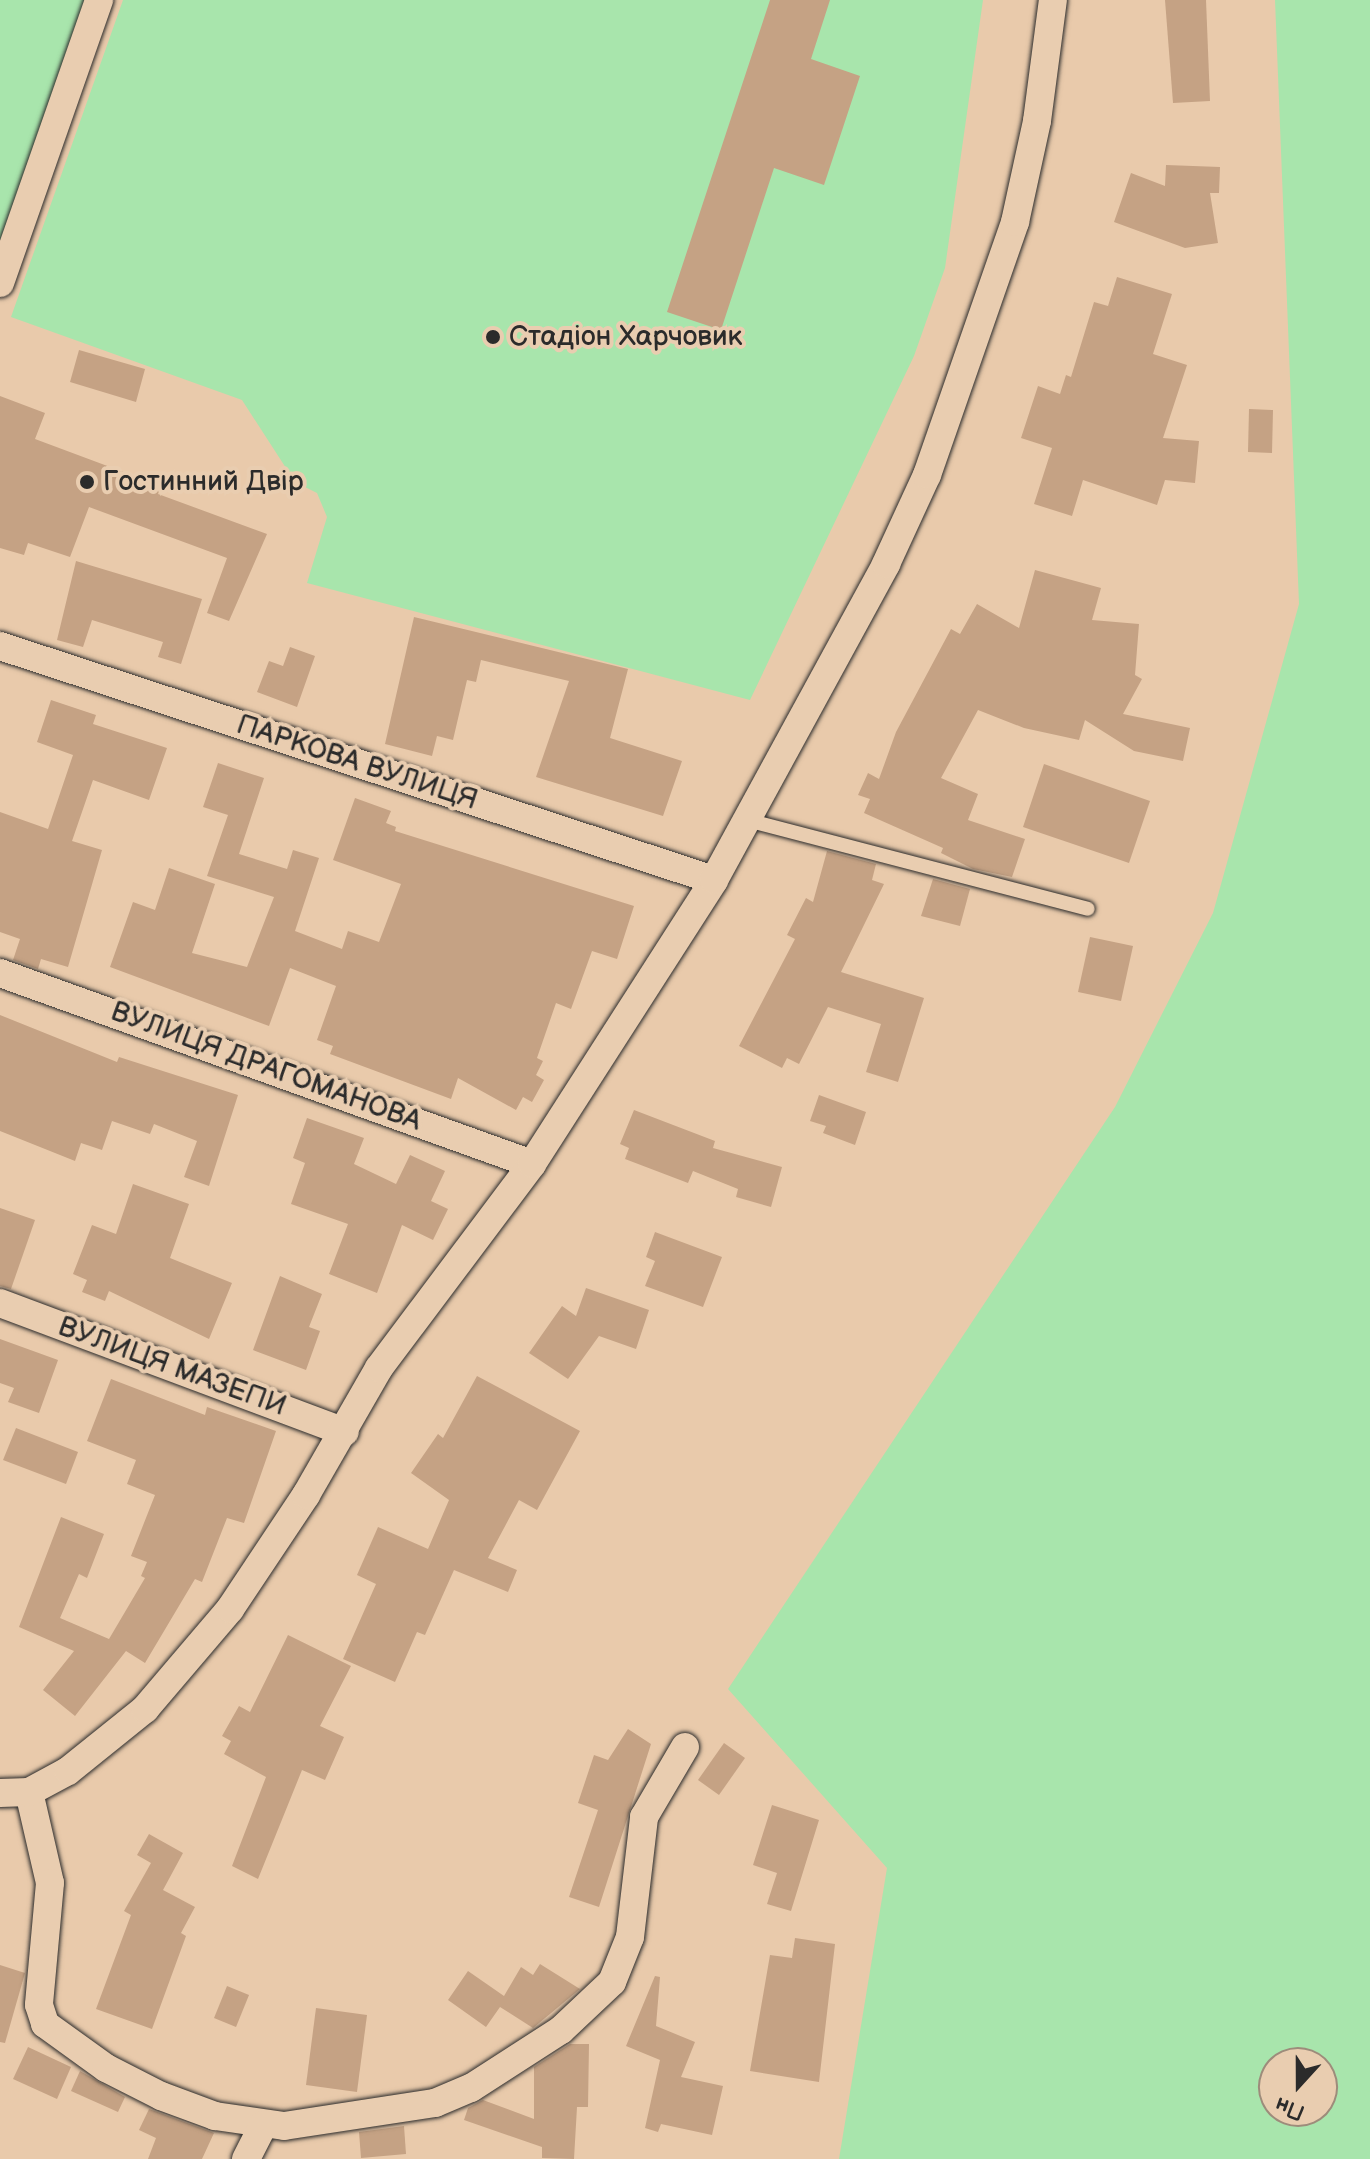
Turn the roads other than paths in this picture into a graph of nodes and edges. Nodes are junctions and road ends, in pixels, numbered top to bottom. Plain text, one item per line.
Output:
1 (99, 0) edge
2 (1053, 0) edge
3 (0, 283) edge
4 (0, 646) edge
5 (747, 820) junction
6 (714, 880) junction
7 (1088, 909) dead end
8 (0, 973) edge
9 (532, 1164) junction
10 (0, 1303) edge
11 (345, 1432) junction
12 (685, 1747) dead end
13 (29, 1792) junction
14 (0, 1793) edge
15 (263, 2125) junction
16 (246, 2159) edge

1 - 3 street
2 - 5 street
4 - 6 street, ПАРКОВА ВУЛИЦЯ
5 - 6 street
5 - 7 lane
6 - 9 street
8 - 9 street, ВУЛИЦЯ ДРАГОМАНОВА
9 - 11 street
10 - 11 street, ВУЛИЦЯ МАЗЕПИ
11 - 13 street
12 - 15 street
13 - 14 street
13 - 15 street
15 - 16 street

